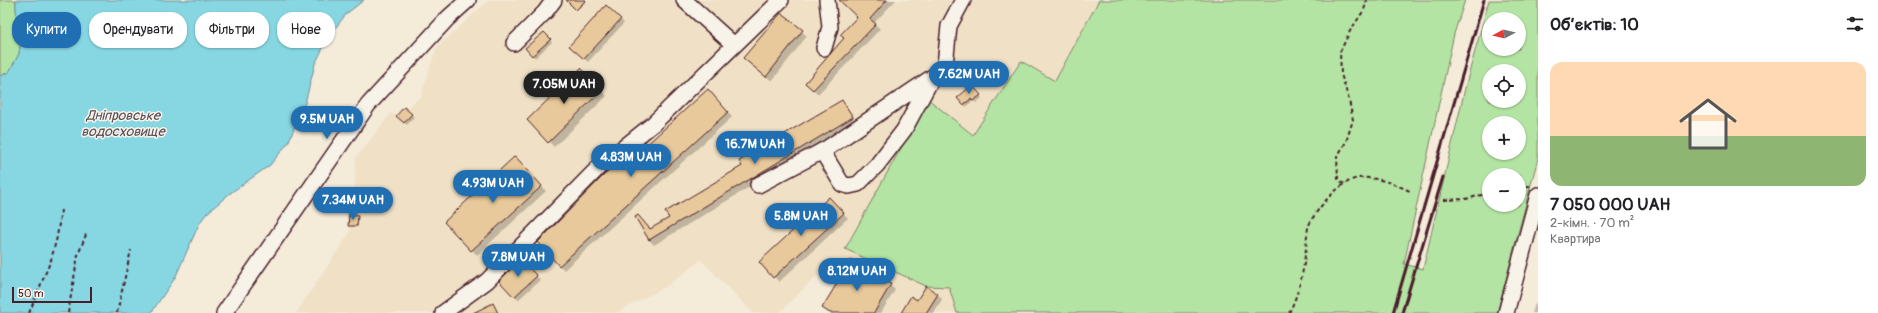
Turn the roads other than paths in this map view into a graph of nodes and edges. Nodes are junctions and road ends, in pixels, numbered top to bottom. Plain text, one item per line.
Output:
1 (468, 0) edge
2 (554, 0) edge
3 (684, 0) edge
4 (782, 0) edge
5 (827, 0) edge
6 (963, 0) edge
7 (514, 43) dead end
8 (734, 46) junction
9 (824, 48) dead end
10 (934, 76) junction
11 (822, 151) junction
12 (758, 185) dead end
13 (1538, 195) edge
14 (224, 313) edge
15 (443, 313) edge
16 (1506, 313) edge

1 - 14 street
2 - 7 street
3 - 8 street
4 - 8 street
5 - 9 street
6 - 10 street
8 - 15 street
10 - 11 street
10 - 11 street
11 - 12 street
13 - 16 street

